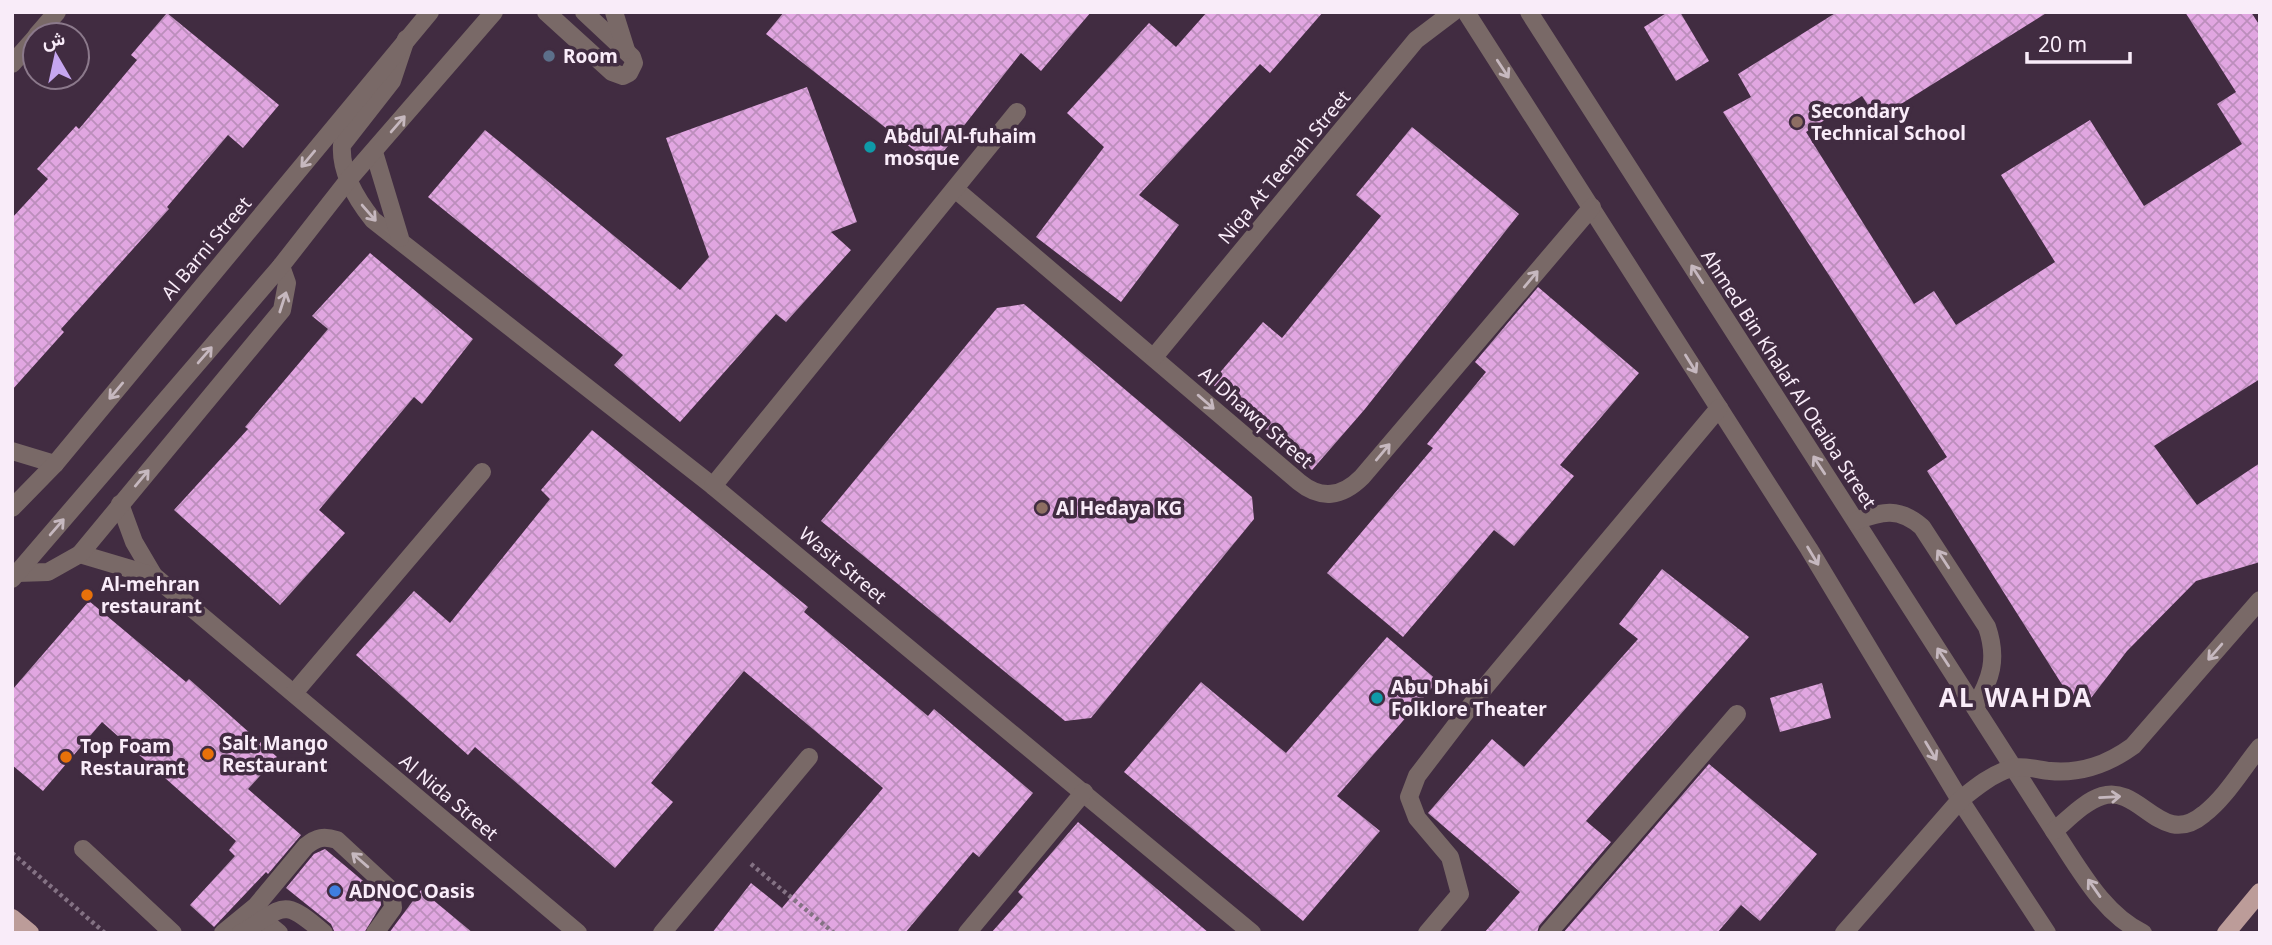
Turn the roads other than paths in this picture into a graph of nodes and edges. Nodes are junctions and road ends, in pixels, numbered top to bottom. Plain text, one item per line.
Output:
1 (430, 12) edge
2 (494, 12) edge
3 (546, 12) edge
4 (584, 12) edge
5 (614, 12) edge
6 (1453, 12) edge
7 (1466, 12) edge
8 (1530, 12) edge
9 (406, 39) junction
10 (628, 53) junction
11 (1017, 113) dead end
12 (374, 152) junction
13 (349, 179) junction
14 (955, 189) junction
15 (1592, 206) junction
16 (400, 238) junction
17 (281, 266) junction
18 (1154, 357) junction
19 (1719, 408) junction
20 (12, 451) edge
21 (55, 464) junction
22 (482, 472) dead end
23 (713, 486) junction
24 (14, 499) edge
25 (120, 504) junction
26 (1856, 521) junction
27 (80, 554) junction
28 (15, 576) edge
29 (154, 576) junction
30 (2260, 600) edge
31 (294, 693) junction
32 (1975, 707) junction
33 (1737, 714) dead end
34 (2260, 747) edge
35 (809, 757) dead end
36 (2015, 767) junction
37 (1084, 792) junction
38 (1960, 800) junction
39 (2054, 831) junction
40 (83, 849) dead end
41 (2260, 892) edge
42 (12, 918) edge
43 (262, 919) junction
44 (30, 933) edge
45 (173, 933) edge
46 (223, 933) edge
47 (241, 933) edge
48 (278, 933) edge
49 (324, 933) edge
50 (375, 933) edge
51 (578, 933) edge
52 (662, 933) edge
53 (967, 933) edge
54 (1252, 933) edge
55 (1427, 933) edge
56 (1548, 933) edge
57 (1844, 933) edge
58 (2047, 933) edge
59 (2143, 933) edge
60 (2226, 933) edge

1 - 9 street, Al Barni Street
12 -> 2 street
3 - 10 street
4 - 10 street
5 - 10 street
6 - 18 street, Niqa At Teenah Street
7 -> 15 street
26 -> 8 street, Ahmed Bin Khalaf Al Otaiba Street
9 - 13 street, Wasit Street
9 -> 21 street, Al Barni Street
11 - 14 street
12 - 13 street
12 - 16 street
13 -> 16 street, Wasit Street
13 - 17 street
14 - 18 street, Al Dhawq Street
14 - 23 street
18 -> 15 street, Al Dhawq Street
15 -> 19 street
16 - 23 street, Wasit Street
25 -> 17 street
28 -> 17 street
19 -> 38 street
19 - 55 street
20 - 21 street
21 - 24 street, Al Barni Street
22 - 31 street
23 - 37 street, Wasit Street
25 - 27 street
25 - 29 street, Al Nida Street
32 -> 26 street, Ahmed Bin Khalaf Al Otaiba Street
32 -> 26 street
27 - 28 street
27 - 29 street, Al Nida Street
29 - 31 street, Al Nida Street
30 -> 36 street
31 - 51 street, Al Nida Street
32 - 36 street, Ahmed Bin Khalaf Al Otaiba Street
33 - 56 street
39 -> 34 street
35 - 52 street
36 - 38 street
36 - 39 street, Ahmed Bin Khalaf Al Otaiba Street
37 - 53 street
37 - 54 street, Wasit Street
38 - 57 street
38 - 58 street
59 -> 39 street, Ahmed Bin Khalaf Al Otaiba Street
40 - 45 street
41 - 60 main road
42 - 44 main road
43 - 47 street
43 - 48 street
43 - 49 street
50 -> 46 street

